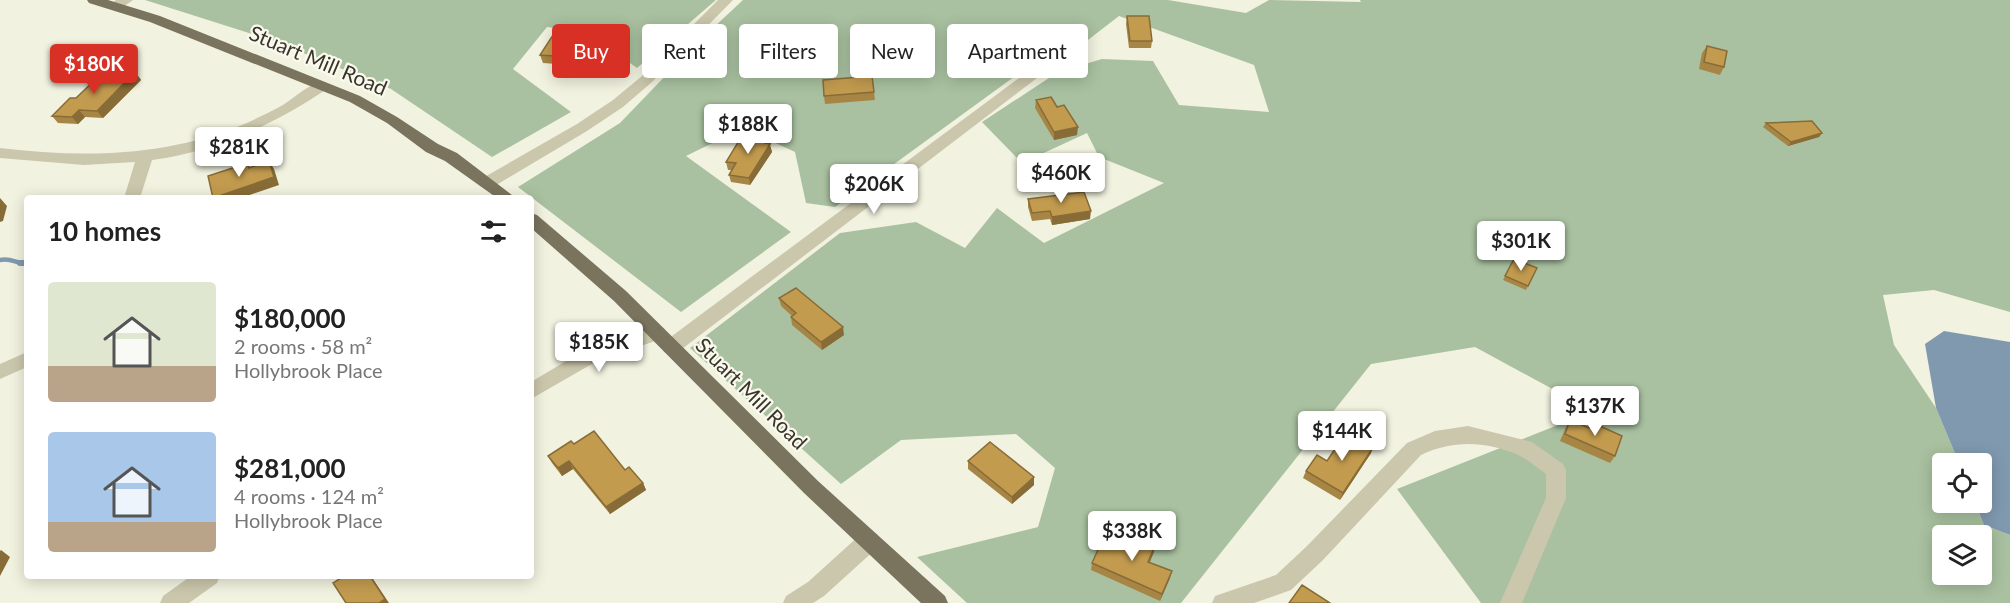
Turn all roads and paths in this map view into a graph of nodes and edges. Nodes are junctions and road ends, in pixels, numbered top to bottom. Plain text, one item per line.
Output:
1 (94, 0) edge
2 (726, 0) edge
3 (121, 3) edge
4 (1028, 78) edge
5 (322, 86) junction
6 (0, 153) edge
7 (145, 157) junction
8 (488, 183) junction
9 (133, 195) edge
10 (503, 195) edge
11 (534, 222) edge
12 (664, 340) junction
13 (24, 360) edge
14 (0, 372) edge
15 (534, 389) edge
16 (869, 541) junction
17 (205, 579) edge
18 (171, 603) edge
19 (794, 603) edge
20 (937, 603) edge
21 (1223, 603) edge
22 (1511, 603) edge

1 - 3 main road, Stuart Mill Road
2 - 8 street
3 - 5 main road, Stuart Mill Road
4 - 12 street
5 - 7 street
5 - 8 main road, Stuart Mill Road
6 - 7 street
7 - 9 street
8 - 10 main road, Stuart Mill Road
11 - 12 main road, Stuart Mill Road
12 - 15 street
12 - 16 main road, Stuart Mill Road
13 - 14 street
16 - 19 street
16 - 20 main road, Stuart Mill Road
17 - 18 street
21 - 22 street

